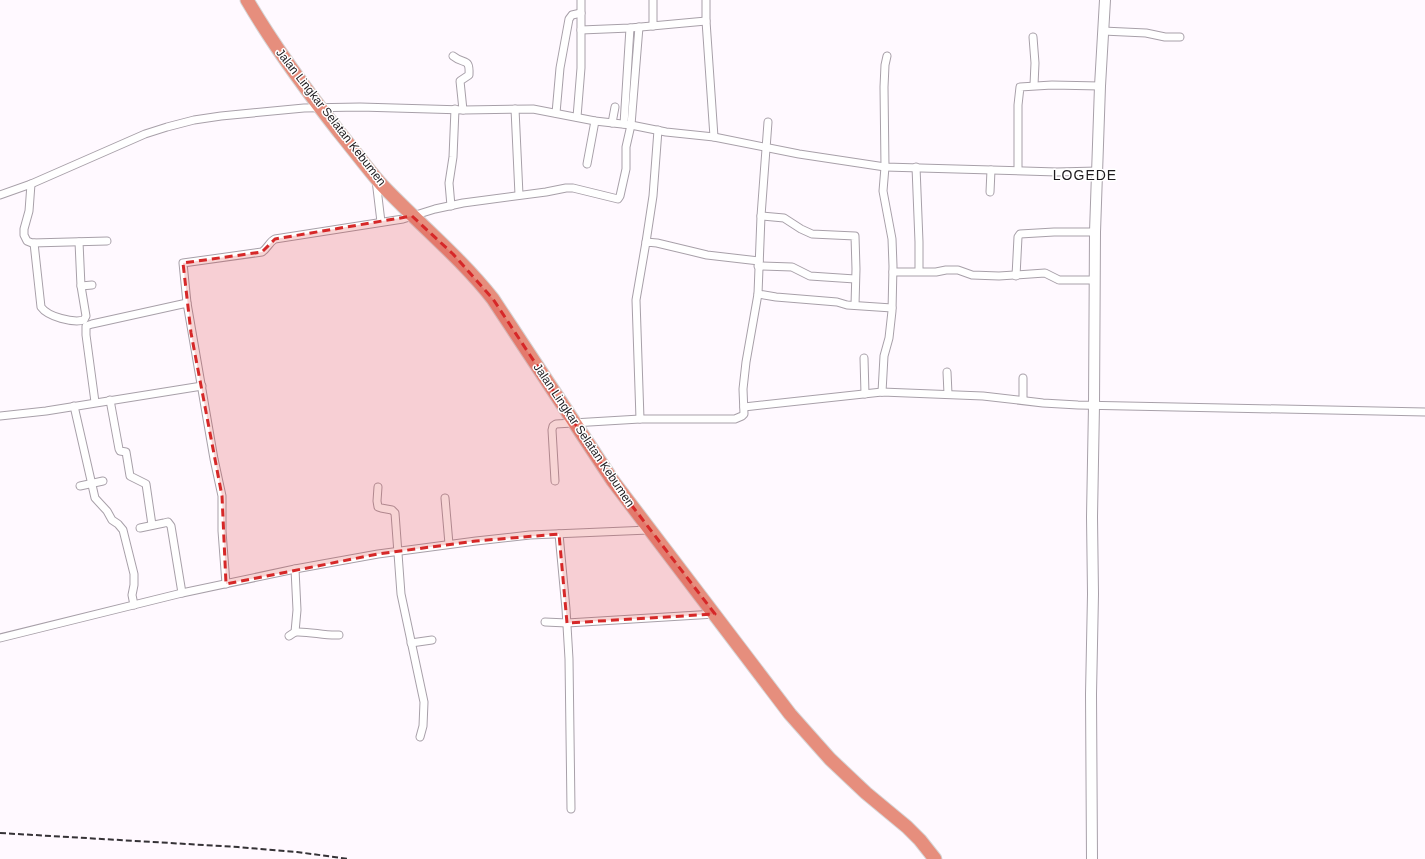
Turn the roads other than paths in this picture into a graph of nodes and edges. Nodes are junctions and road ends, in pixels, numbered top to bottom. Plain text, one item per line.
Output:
1 (247, 0) edge
2 (581, 0) edge
3 (653, 0) edge
4 (706, 0) edge
5 (1105, 0) edge
6 (581, 13) junction
7 (706, 21) junction
8 (653, 26) junction
9 (638, 27) junction
10 (630, 28) junction
11 (581, 30) junction
12 (1103, 31) junction
13 (1033, 37) dead end
14 (1180, 37) dead end
15 (453, 56) dead end
16 (887, 56) dead end
17 (1034, 85) junction
18 (1100, 86) junction
19 (615, 107) dead end
20 (320, 108) junction
21 (455, 109) junction
22 (515, 109) junction
23 (463, 110) junction
24 (556, 113) junction
25 (577, 117) junction
26 (595, 121) junction
27 (768, 122) dead end
28 (612, 124) junction
29 (627, 125) junction
30 (658, 130) junction
31 (714, 137) junction
32 (766, 148) junction
33 (587, 164) dead end
34 (884, 167) junction
35 (916, 168) junction
36 (991, 170) junction
37 (1018, 170) junction
38 (1096, 171) junction
39 (376, 178) junction
40 (31, 184) junction
41 (990, 192) dead end
42 (0, 195) edge
43 (518, 195) junction
44 (451, 206) junction
45 (412, 216) junction
46 (761, 216) junction
47 (381, 222) junction
48 (1095, 232) junction
49 (107, 241) dead end
50 (79, 242) junction
51 (646, 242) junction
52 (34, 243) junction
53 (758, 263) junction
54 (918, 271) junction
55 (893, 272) junction
56 (1016, 276) junction
57 (855, 279) junction
58 (1094, 280) junction
59 (92, 285) dead end
60 (81, 286) junction
61 (758, 294) junction
62 (187, 303) junction
63 (855, 305) junction
64 (892, 308) junction
65 (86, 318) junction
66 (92, 324) junction
67 (864, 358) dead end
68 (947, 372) dead end
69 (1023, 378) dead end
70 (202, 386) junction
71 (882, 392) junction
72 (865, 394) junction
73 (948, 394) junction
74 (110, 400) junction
75 (1023, 400) junction
76 (95, 402) junction
77 (1094, 405) junction
78 (74, 406) junction
79 (744, 407) junction
80 (1425, 412) edge
81 (0, 416) edge
82 (640, 419) junction
83 (574, 424) junction
84 (103, 481) dead end
85 (555, 481) dead end
86 (91, 484) junction
87 (80, 486) dead end
88 (378, 487) dead end
89 (445, 498) dead end
90 (152, 525) junction
91 (140, 528) dead end
92 (650, 530) junction
93 (559, 534) junction
94 (449, 544) junction
95 (398, 551) junction
96 (295, 569) junction
97 (226, 584) junction
98 (182, 593) junction
99 (134, 605) junction
100 (715, 614) junction
101 (545, 622) dead end
102 (567, 624) junction
103 (339, 636) dead end
104 (0, 638) edge
105 (432, 640) dead end
106 (411, 643) junction
107 (420, 737) dead end
108 (571, 809) dead end
109 (935, 859) edge
110 (1092, 859) edge

1 - 20 highway, Jalan Lingkar Selatan Kebumen
2 - 6 street
3 - 8 street
4 - 7 street
5 - 12 street
6 - 11 street
6 - 24 street
7 - 8 street
7 - 31 street
8 - 9 street
9 - 10 street
9 - 29 street
10 - 11 street
10 - 29 street
11 - 25 street
12 - 14 street
12 - 18 street
13 - 17 street
15 - 23 street
16 - 34 street
17 - 18 street
17 - 37 street
18 - 38 street
19 - 28 street
20 - 21 street
20 - 39 highway, Jalan Lingkar Selatan Kebumen
20 - 40 street
21 - 23 street
21 - 44 street
22 - 23 street
22 - 24 street
22 - 43 street
24 - 25 street
25 - 26 street
26 - 28 street
26 - 33 street
27 - 32 street
28 - 29 street
29 - 30 street
29 - 43 street
30 - 31 street
30 - 51 street
31 - 32 street
32 - 34 street
32 - 46 street
34 - 35 street
34 - 55 street
35 - 36 street
35 - 54 street
36 - 37 street
36 - 41 street
37 - 38 street
38 - 48 street
39 - 45 highway, Jalan Lingkar Selatan Kebumen
39 - 47 street
40 - 42 street
40 - 52 street
43 - 44 street
44 - 45 street
45 - 47 street
45 - 83 highway, Jalan Lingkar Selatan Kebumen
46 - 53 street
46 - 57 street
47 - 62 street
48 - 56 street
48 - 58 street
49 - 50 street
50 - 52 street
50 - 60 street
51 - 53 street
51 - 82 street
52 - 65 street
53 - 57 street
53 - 61 street
54 - 55 street
54 - 56 street
55 - 64 street
56 - 58 street
57 - 63 street
58 - 77 street
59 - 60 street
60 - 65 street
61 - 63 street
61 - 79 street
62 - 66 street
62 - 70 street
63 - 64 street
64 - 71 street
65 - 66 street
66 - 76 street
67 - 72 street
68 - 73 street
69 - 75 street
70 - 74 street
70 - 97 street
71 - 72 street
71 - 73 street
72 - 79 street
73 - 75 street
74 - 76 street
74 - 90 street
75 - 77 street
76 - 78 street
77 - 80 street
77 - 110 street
78 - 81 street
78 - 86 street
79 - 82 street
82 - 83 street
83 - 85 street
83 - 92 highway, Jalan Lingkar Selatan Kebumen
84 - 86 street
86 - 87 street
86 - 99 street
88 - 95 street
89 - 94 street
90 - 91 street
90 - 98 street
92 - 93 street
92 - 100 highway, Jalan Lingkar Selatan Kebumen
93 - 94 street
93 - 102 street
94 - 95 street
95 - 96 street
95 - 106 street
96 - 97 street
96 - 103 street
97 - 98 street
98 - 99 street
99 - 104 street
100 - 102 street
100 - 109 highway, Jalan Lingkar Selatan Kebumen
101 - 102 street
102 - 108 street
105 - 106 street
106 - 107 street

